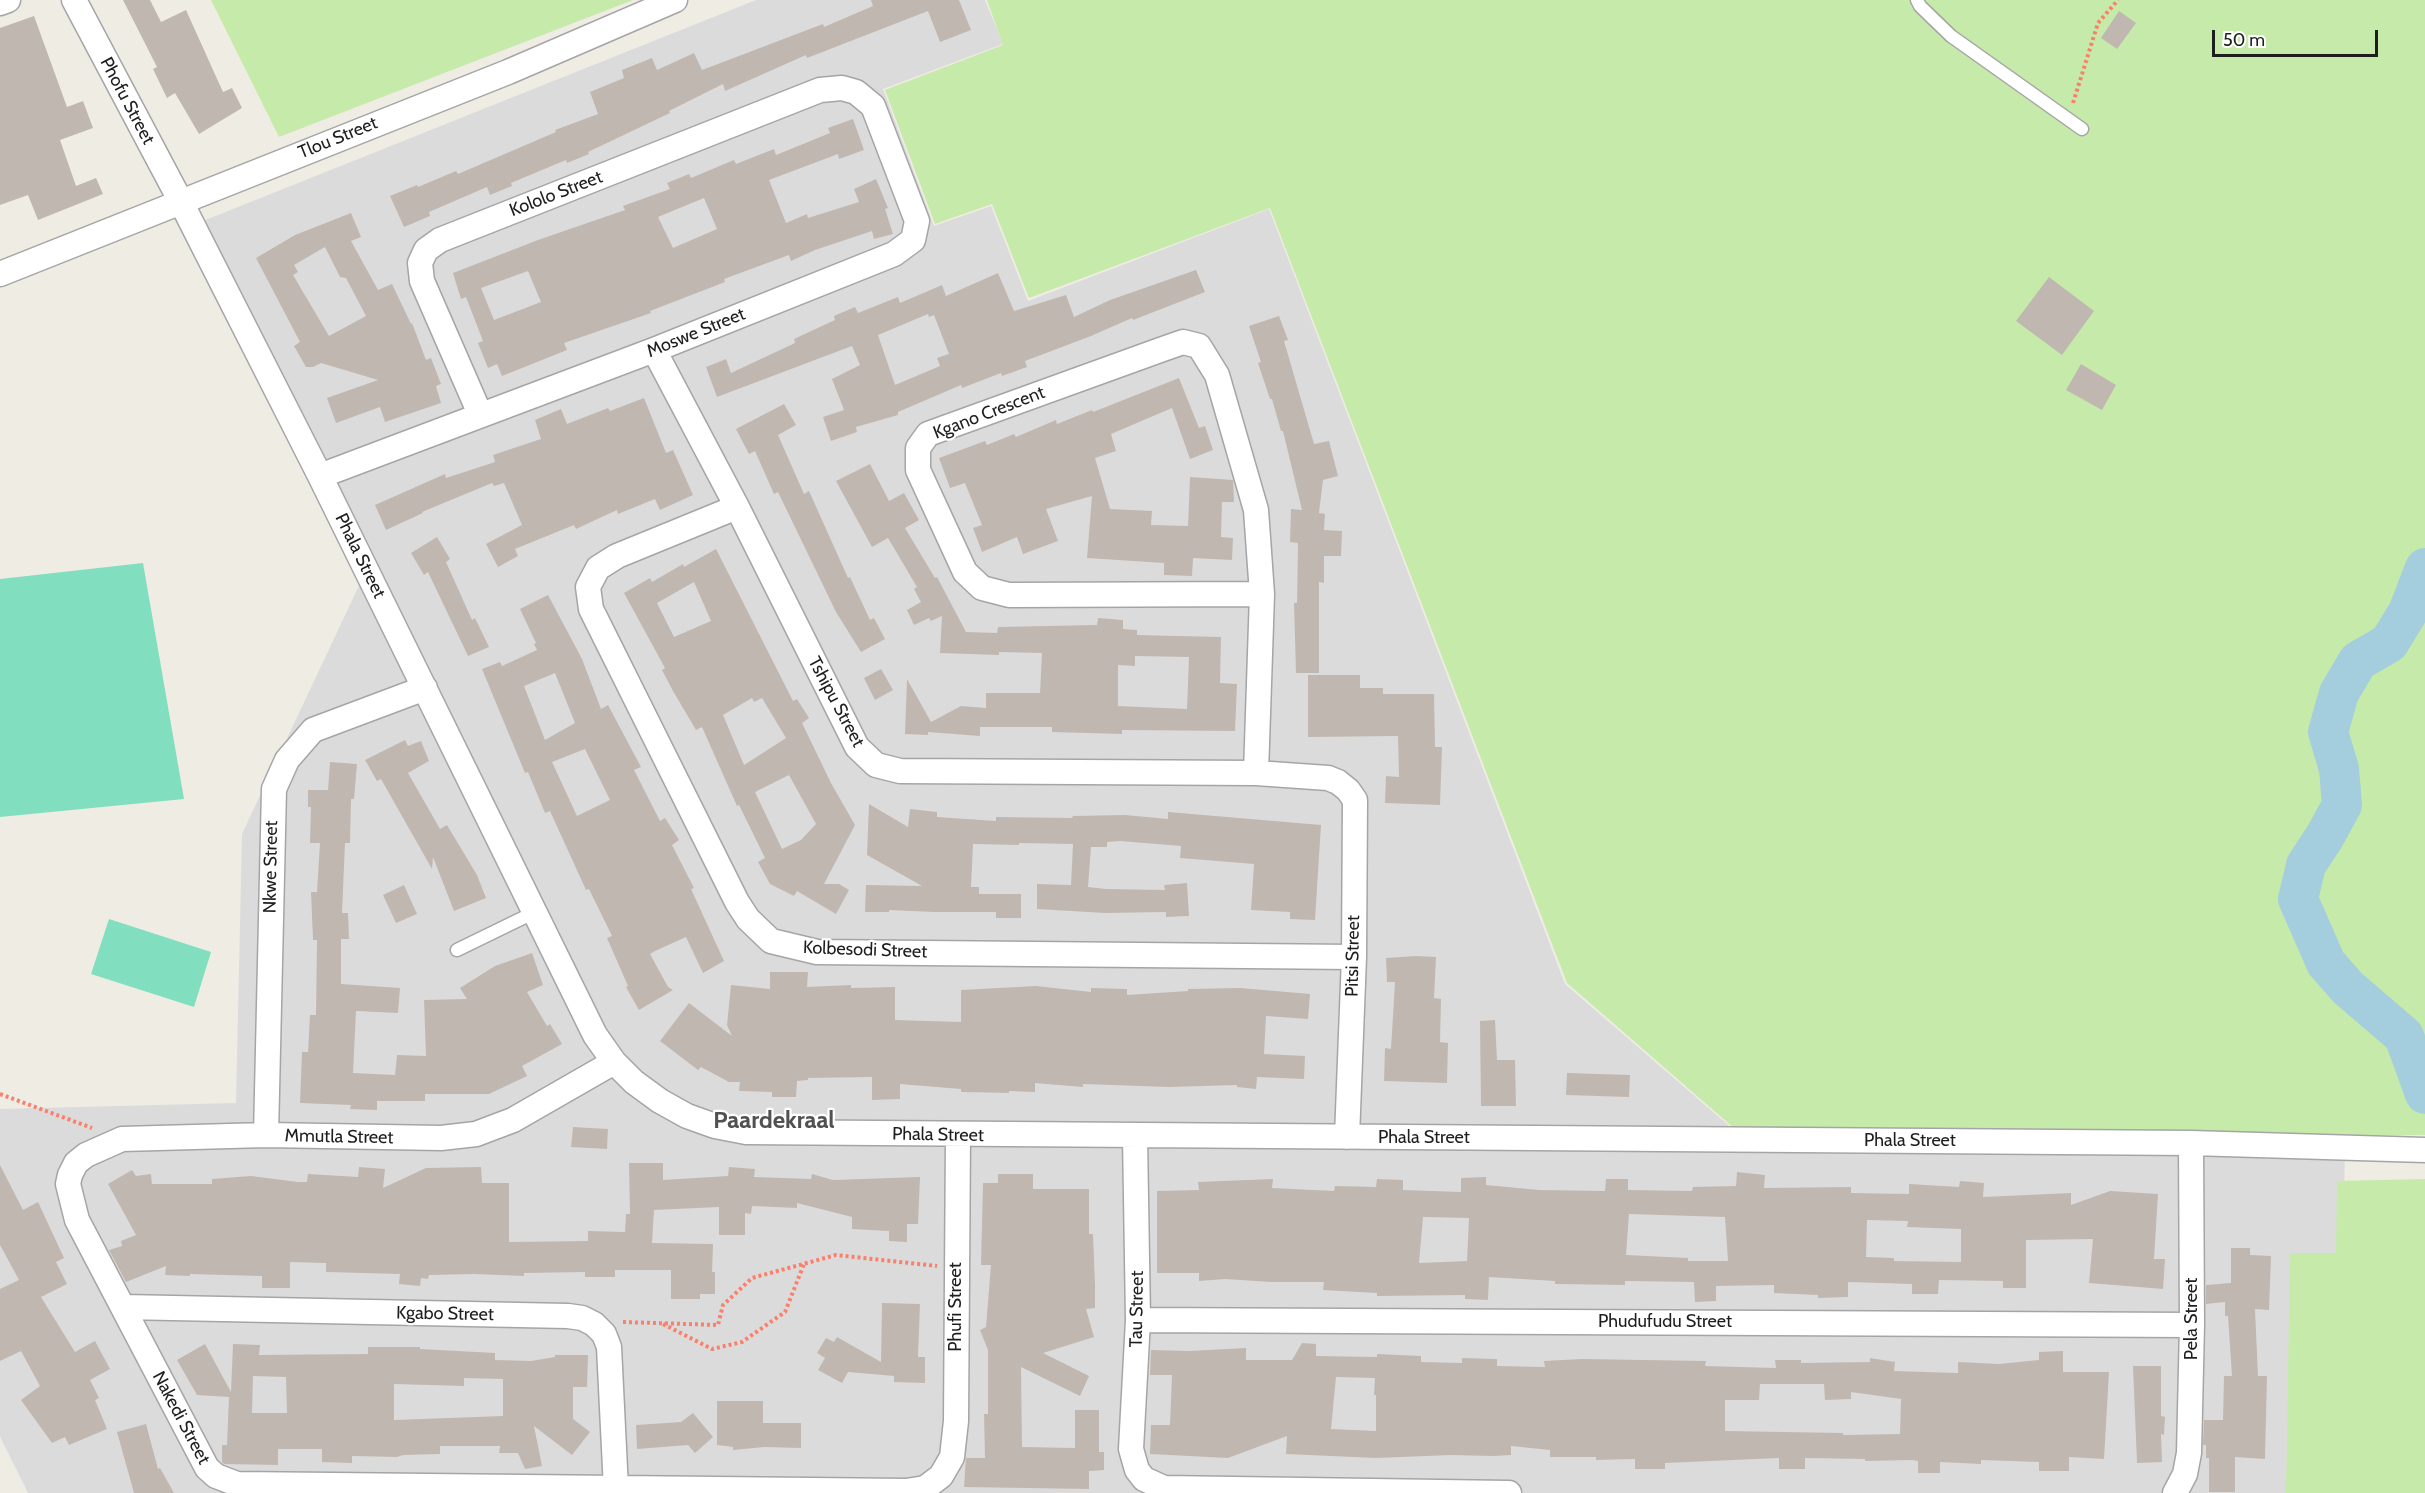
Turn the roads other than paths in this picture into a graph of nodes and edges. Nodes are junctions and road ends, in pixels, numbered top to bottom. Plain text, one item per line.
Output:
1 (8, 0) edge
2 (74, 0) edge
3 (675, 0) edge
4 (1917, 0) edge
5 (0, 3) edge
6 (856, 92) joint
7 (2082, 129) dead end
8 (181, 202) junction
9 (0, 274) edge
10 (654, 350) junction
11 (480, 414) junction
12 (320, 476) junction
13 (737, 507) junction
14 (1262, 594) junction
15 (425, 688) junction
16 (1256, 773) junction
17 (1338, 782) joint
18 (535, 912) junction
19 (457, 950) dead end
20 (1354, 957) junction
21 (614, 1062) junction
22 (266, 1135) junction
23 (958, 1135) junction
24 (1135, 1136) junction
25 (1347, 1137) junction
26 (2191, 1143) junction
27 (2417, 1150) edge
28 (68, 1184) joint
29 (123, 1307) junction
30 (1138, 1320) junction
31 (2192, 1325) junction
32 (941, 1476) joint
33 (616, 1489) junction
34 (2176, 1492) edge
35 (1509, 1493) edge

1 - 5 street
2 - 8 street, Phofu Street
3 - 8 street, Tlou Street
4 - 7 lane
6 - 10 street, Moswe Street
6 - 11 street, Kololo Street
8 - 9 street, Tlou Street
8 - 12 street, Phala Street
10 - 11 street, Moswe Street
10 - 13 street, Tshipu Street
11 - 12 street, Moswe Street
12 - 15 street, Phala Street
13 - 16 street, Tshipu Street
13 - 20 street, Kolbesodi Street
14 - 14 street, Kgano Crescent
14 - 16 street, Kgano Crescent
15 - 18 street, Phala Street
15 - 22 street, Nkwe Street
16 - 17 street, Tshipu Street
17 - 20 street, Pitsi Street
18 - 19 lane
18 - 21 street, Phala Street
20 - 25 street, Pitsi Street
21 - 22 street, Mmutla Street
21 - 23 street, Phala Street
22 - 28 street, Mmutla Street
23 - 24 street, Phala Street
23 - 32 street, Phufi Street
24 - 25 street, Phala Street
24 - 30 street, Tau Street
25 - 26 street, Phala Street
26 - 27 street, Phala Street
26 - 31 street, Pela Street
28 - 29 street, Nakedi Street
29 - 33 street, Nakedi Street
29 - 33 street, Kgabo Street
30 - 31 street, Phudufudu Street
30 - 35 street, Tau Street
31 - 34 street, Pela Street
32 - 33 street, Nakedi Street

